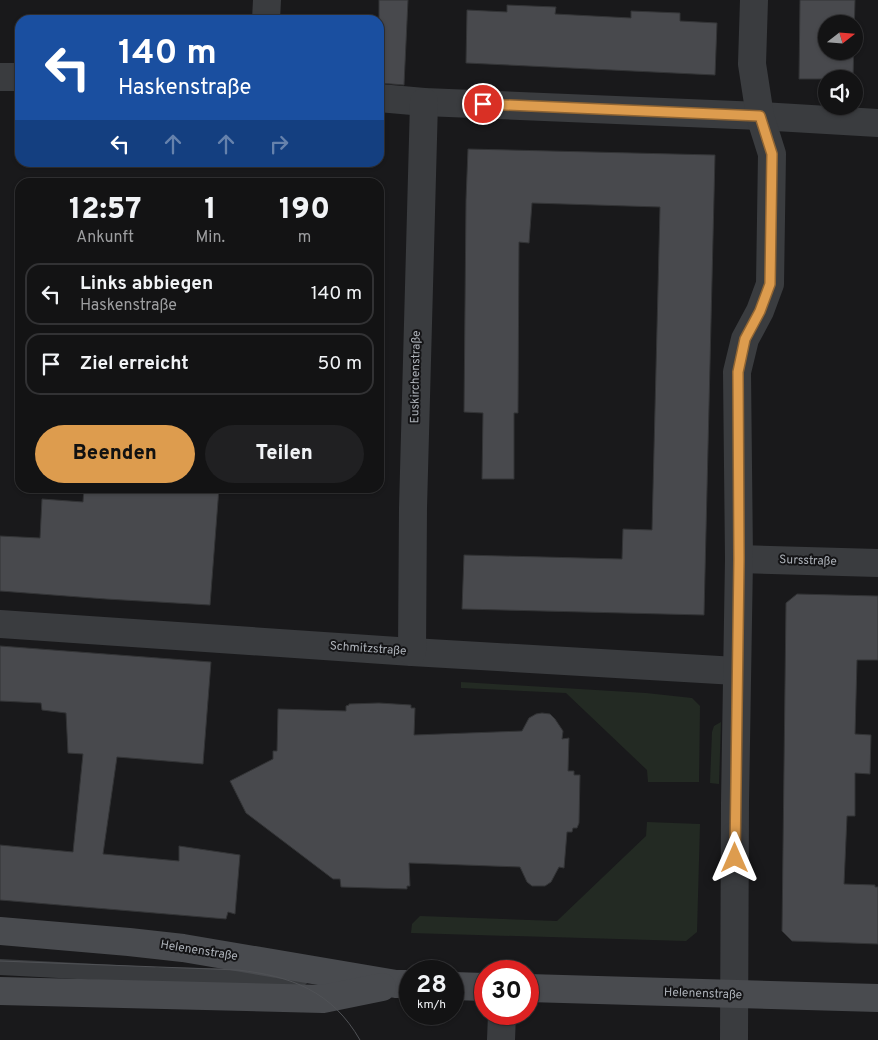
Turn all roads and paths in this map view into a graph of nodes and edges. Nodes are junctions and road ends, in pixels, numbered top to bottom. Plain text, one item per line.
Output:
1 (266, 0) edge
2 (754, 0) edge
3 (266, 15) edge
4 (0, 77) edge
5 (15, 77) edge
6 (384, 98) edge
7 (424, 102) junction
8 (760, 116) junction
9 (878, 123) edge
10 (739, 559) junction
11 (878, 563) edge
12 (0, 624) edge
13 (412, 652) junction
14 (736, 671) junction
15 (0, 931) edge
16 (0, 967) edge
17 (399, 983) edge
18 (399, 984) edge
19 (399, 985) edge
20 (539, 988) edge
21 (0, 991) edge
22 (735, 995) junction
23 (878, 998) edge
24 (502, 1025) edge
25 (501, 1040) edge
26 (734, 1040) edge

1 - 3 street
2 - 8 street
4 - 5 street
6 - 7 street
7 - 8 street
7 - 13 street, Euskirchenstraße
8 - 9 street
8 - 10 street
10 - 11 street, Sursstraße
10 - 14 street
12 - 13 street, Schmitzstraße
13 - 14 street, Schmitzstraße
14 - 22 street
15 - 17 main road, Helenenstraße
16 - 18 lane
19 - 21 main road
20 - 22 main road, Helenenstraße
22 - 23 main road, Helenenstraße
22 - 26 street
24 - 25 street

